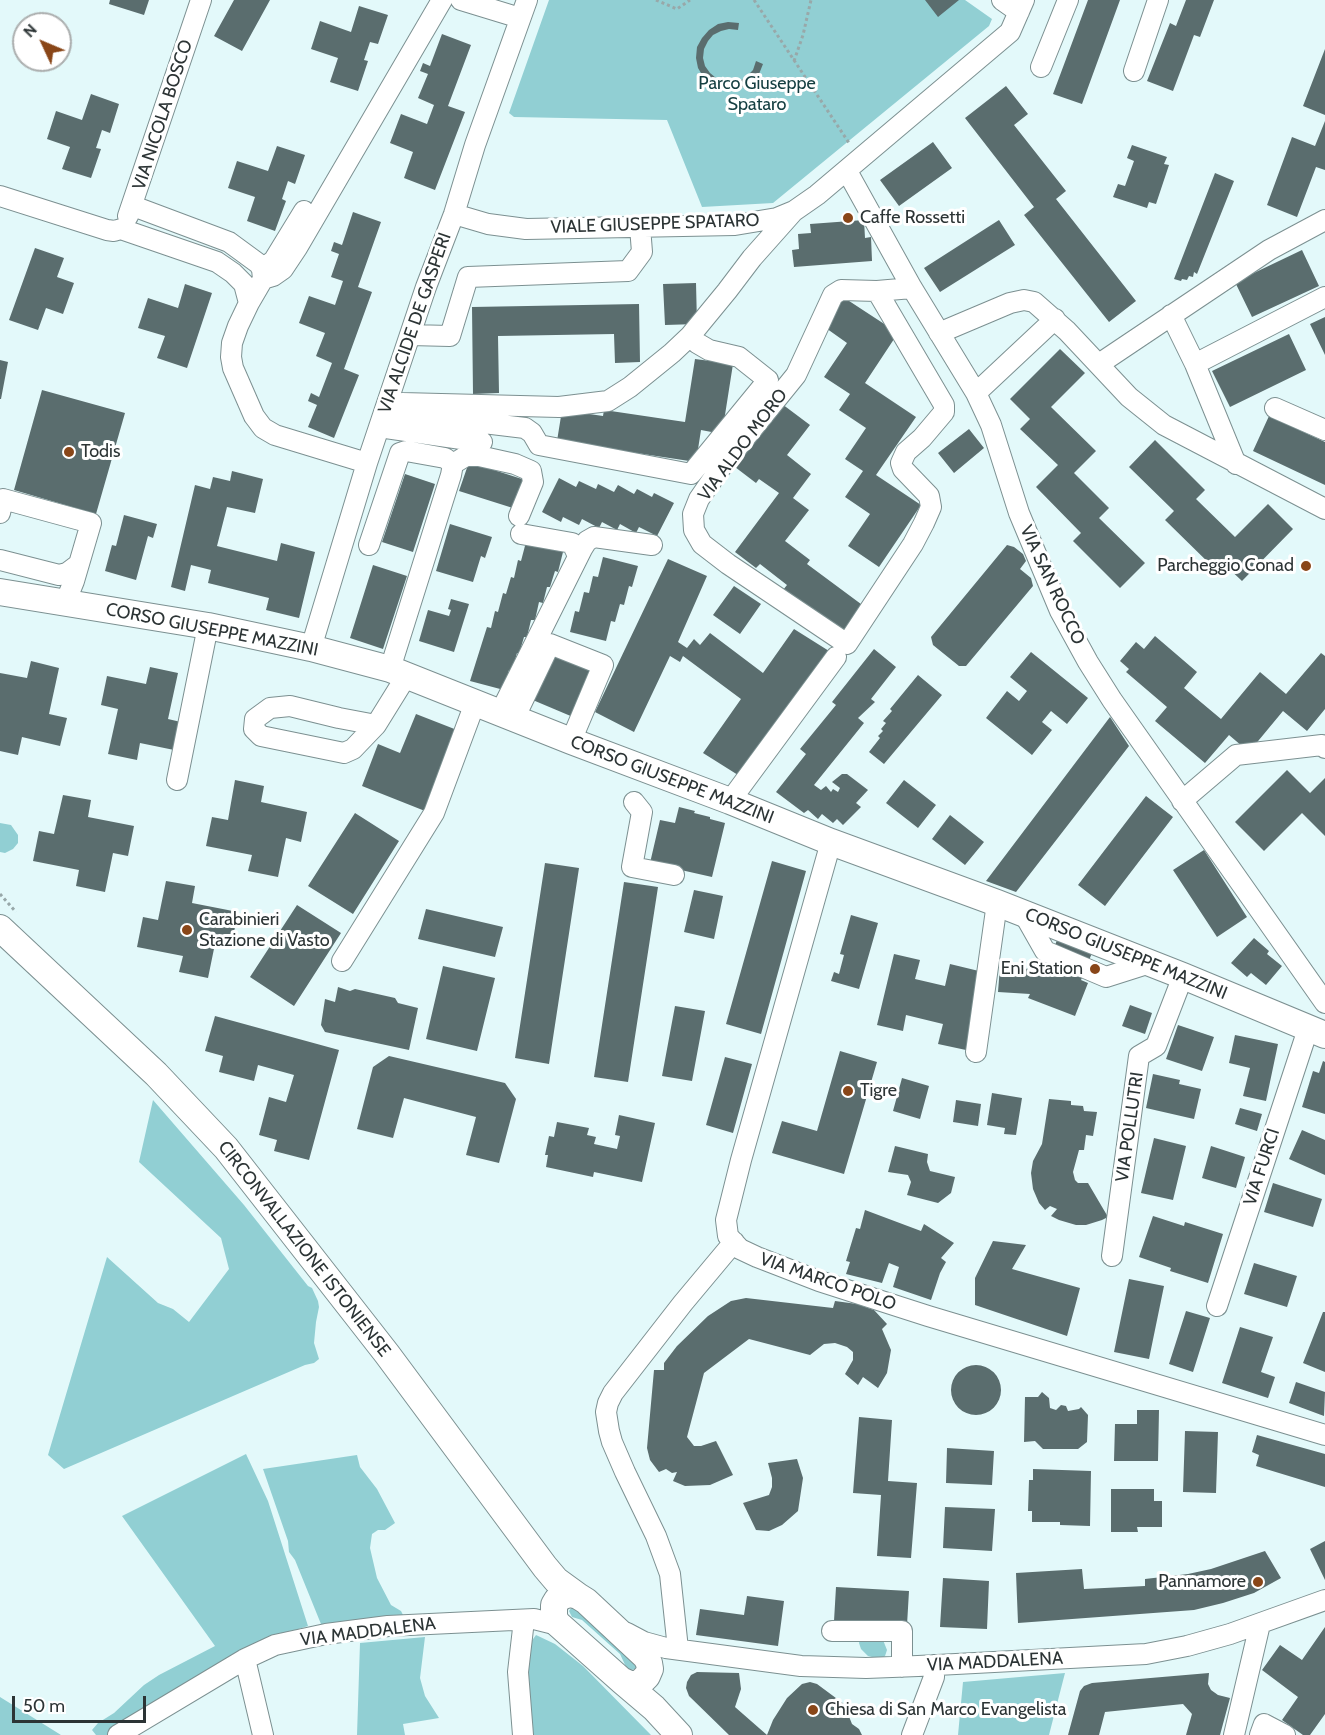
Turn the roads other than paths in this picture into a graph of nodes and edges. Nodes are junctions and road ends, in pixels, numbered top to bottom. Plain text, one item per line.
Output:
1 (201, 0) edge
2 (440, 0) edge
3 (461, 0) edge
4 (1002, 0) edge
5 (1158, 0) edge
6 (1063, 1) edge
7 (1021, 6) edge
8 (523, 9) edge
9 (1041, 67) dead end
10 (1134, 71) dead end
11 (853, 165) junction
12 (0, 196) edge
13 (133, 206) junction
14 (794, 211) junction
15 (454, 214) junction
16 (1325, 220) edge
17 (640, 227) junction
18 (121, 229) junction
19 (263, 274) junction
20 (912, 288) junction
21 (877, 291) junction
22 (1325, 297) edge
23 (249, 303) junction
24 (1171, 315) junction
25 (1055, 319) junction
26 (939, 333) junction
27 (410, 335) junction
28 (690, 336) junction
29 (1099, 364) junction
30 (1196, 364) junction
31 (976, 393) junction
32 (1275, 408) dead end
33 (383, 415) junction
34 (1325, 430) edge
35 (482, 442) dead end
36 (367, 463) junction
37 (1236, 464) junction
38 (452, 469) junction
39 (1325, 509) edge
40 (0, 513) edge
41 (369, 545) dead end
42 (652, 545) dead end
43 (578, 556) junction
44 (0, 561) edge
45 (79, 564) junction
46 (0, 592) edge
47 (64, 603) junction
48 (208, 626) junction
49 (311, 648) junction
50 (841, 651) junction
51 (399, 672) junction
52 (476, 703) junction
53 (507, 716) junction
54 (376, 725) junction
55 (571, 741) junction
56 (1325, 748) edge
57 (646, 770) junction
58 (177, 780) dead end
59 (730, 801) junction
60 (1182, 801) junction
61 (634, 802) junction
62 (831, 842) junction
63 (622, 859) dead end
64 (674, 875) dead end
65 (997, 903) junction
66 (0, 928) edge
67 (342, 961) dead end
68 (1183, 976) junction
69 (1325, 1003) edge
70 (1316, 1032) edge
71 (976, 1052) dead end
72 (734, 1242) junction
73 (1112, 1256) dead end
74 (1217, 1306) dead end
75 (1325, 1435) edge
76 (1323, 1602) edge
77 (549, 1608) junction
78 (1260, 1624) junction
79 (832, 1631) dead end
80 (245, 1659) junction
81 (660, 1660) junction
82 (934, 1665) junction
83 (902, 1667) junction
84 (621, 1680) junction
85 (654, 1708) junction
86 (118, 1735) edge
87 (263, 1735) edge
88 (523, 1735) edge
89 (679, 1735) edge
90 (912, 1735) edge
91 (1234, 1735) edge
92 (1260, 1735) edge
93 (1285, 1735) edge

1 - 13 street, VIA NICOLA BOSCO
2 - 19 street
3 - 8 street
4 - 7 street
5 - 10 street
6 - 9 street
7 - 11 street, VIALE GIUSEPPE SPATARO
8 - 15 street, VIA ALCIDE DE GASPERI
11 - 14 street, VIALE GIUSEPPE SPATARO
11 - 20 street, VIA SAN ROCCO
12 - 18 street
13 - 18 street, VIA NICOLA BOSCO
13 - 19 street
14 - 17 street, VIALE GIUSEPPE SPATARO
14 - 28 street
15 - 17 street, VIALE GIUSEPPE SPATARO
15 - 27 street, VIA ALCIDE DE GASPERI
16 - 24 street
17 - 27 street
18 - 23 street
19 - 23 street
20 - 21 street, VIA ALDO MORO
20 - 26 street, VIA SAN ROCCO
21 - 50 street
21 - 50 street, VIA ALDO MORO
22 - 30 street
23 - 36 street
24 - 29 street
24 - 30 street
25 - 26 street
25 - 29 street
25 - 31 street
26 - 31 street, VIA SAN ROCCO
27 - 33 street, VIA ALCIDE DE GASPERI
28 - 33 street
28 - 33 street
29 - 37 street
30 - 37 street
31 - 60 street, VIA SAN ROCCO
32 - 34 street
33 - 35 street
33 - 36 street, VIA ALCIDE DE GASPERI
36 - 49 street, VIA ALCIDE DE GASPERI
37 - 39 street
38 - 41 street
38 - 43 street
38 - 51 street
40 - 45 street
42 - 43 street
43 - 53 street
44 - 45 street
45 - 47 street
46 - 47 main road, CORSO GIUSEPPE MAZZINI
47 - 48 main road, CORSO GIUSEPPE MAZZINI
48 - 49 main road, CORSO GIUSEPPE MAZZINI
48 - 58 street
49 - 51 main road, CORSO GIUSEPPE MAZZINI
50 - 59 street
51 - 52 main road, CORSO GIUSEPPE MAZZINI
51 - 54 street
52 - 53 main road, CORSO GIUSEPPE MAZZINI
52 - 67 street
53 - 55 main road, CORSO GIUSEPPE MAZZINI
53 - 55 street
54 - 54 street
55 - 57 main road, CORSO GIUSEPPE MAZZINI
56 - 60 street
57 - 59 main road, CORSO GIUSEPPE MAZZINI
57 - 61 street
59 - 62 main road, CORSO GIUSEPPE MAZZINI
60 - 69 street, VIA SAN ROCCO
61 - 63 street
61 - 64 street
62 - 65 main road, CORSO GIUSEPPE MAZZINI
62 - 72 street
65 - 68 main road, CORSO GIUSEPPE MAZZINI
65 - 71 street
66 - 77 main road, CIRCONVALLAZIONE ISTONIENSE
68 - 70 main road, CORSO GIUSEPPE MAZZINI
68 - 73 street, VIA POLLUTRI
70 - 74 street, VIA FURCI
72 - 75 street, VIA MARCO POLO
72 - 81 street
76 - 78 street, VIA MADDALENA
77 - 80 street, VIA MADDALENA
77 - 81 main road
77 - 84 main road, CIRCONVALLAZIONE ISTONIENSE
77 - 88 street
78 - 82 street, VIA MADDALENA
78 - 91 street
79 - 83 street
80 - 86 street, VIA MADDALENA
80 - 87 street
81 - 83 street, VIA MADDALENA
81 - 84 main road
81 - 85 main road
82 - 83 street, VIA MADDALENA
82 - 90 street
84 - 85 main road
85 - 89 main road
92 - 93 street

